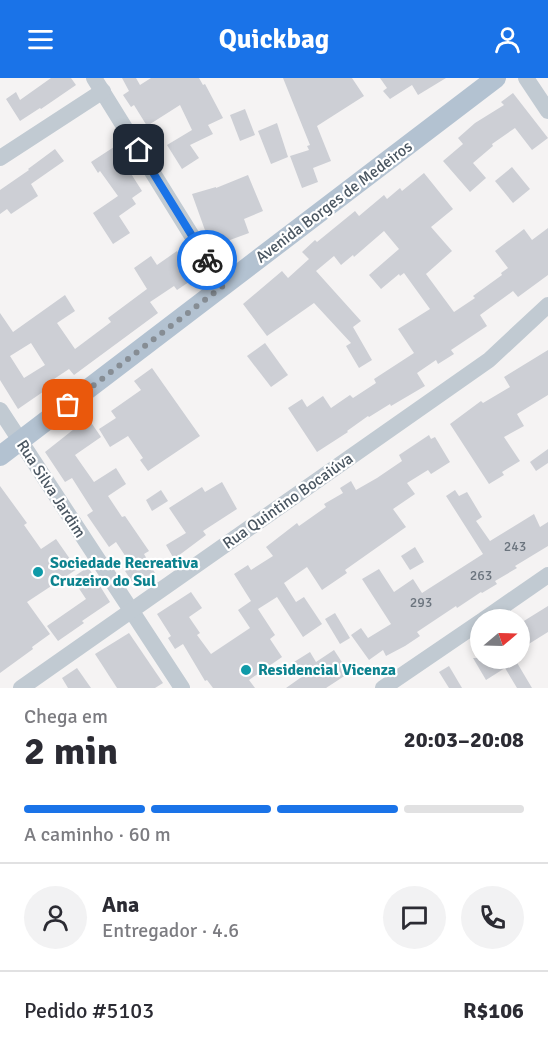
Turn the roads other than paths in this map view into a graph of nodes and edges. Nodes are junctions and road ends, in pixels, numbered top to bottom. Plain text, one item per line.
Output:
1 (496, 78) edge
2 (526, 78) edge
3 (98, 84) edge
4 (548, 111) edge
5 (0, 158) edge
6 (223, 286) junction
7 (548, 305) edge
8 (0, 410) edge
9 (20, 441) junction
10 (0, 456) edge
11 (548, 575) edge
12 (499, 609) edge
13 (131, 612) junction
14 (470, 629) edge
15 (21, 688) edge
16 (182, 688) edge
17 (383, 688) edge

1 - 6 main road, Avenida Borges de Medeiros
2 - 4 street
3 - 5 street
3 - 6 street
6 - 9 main road, Avenida Borges de Medeiros
7 - 13 street, Rua Quintino Bocaiúva
8 - 9 street, Rua Silva Jardim
9 - 10 main road, Avenida Borges de Medeiros
9 - 13 street, Rua Silva Jardim
11 - 12 street
13 - 15 street, Rua Quintino Bocaiúva
13 - 16 street, Rua Silva Jardim
14 - 17 street

